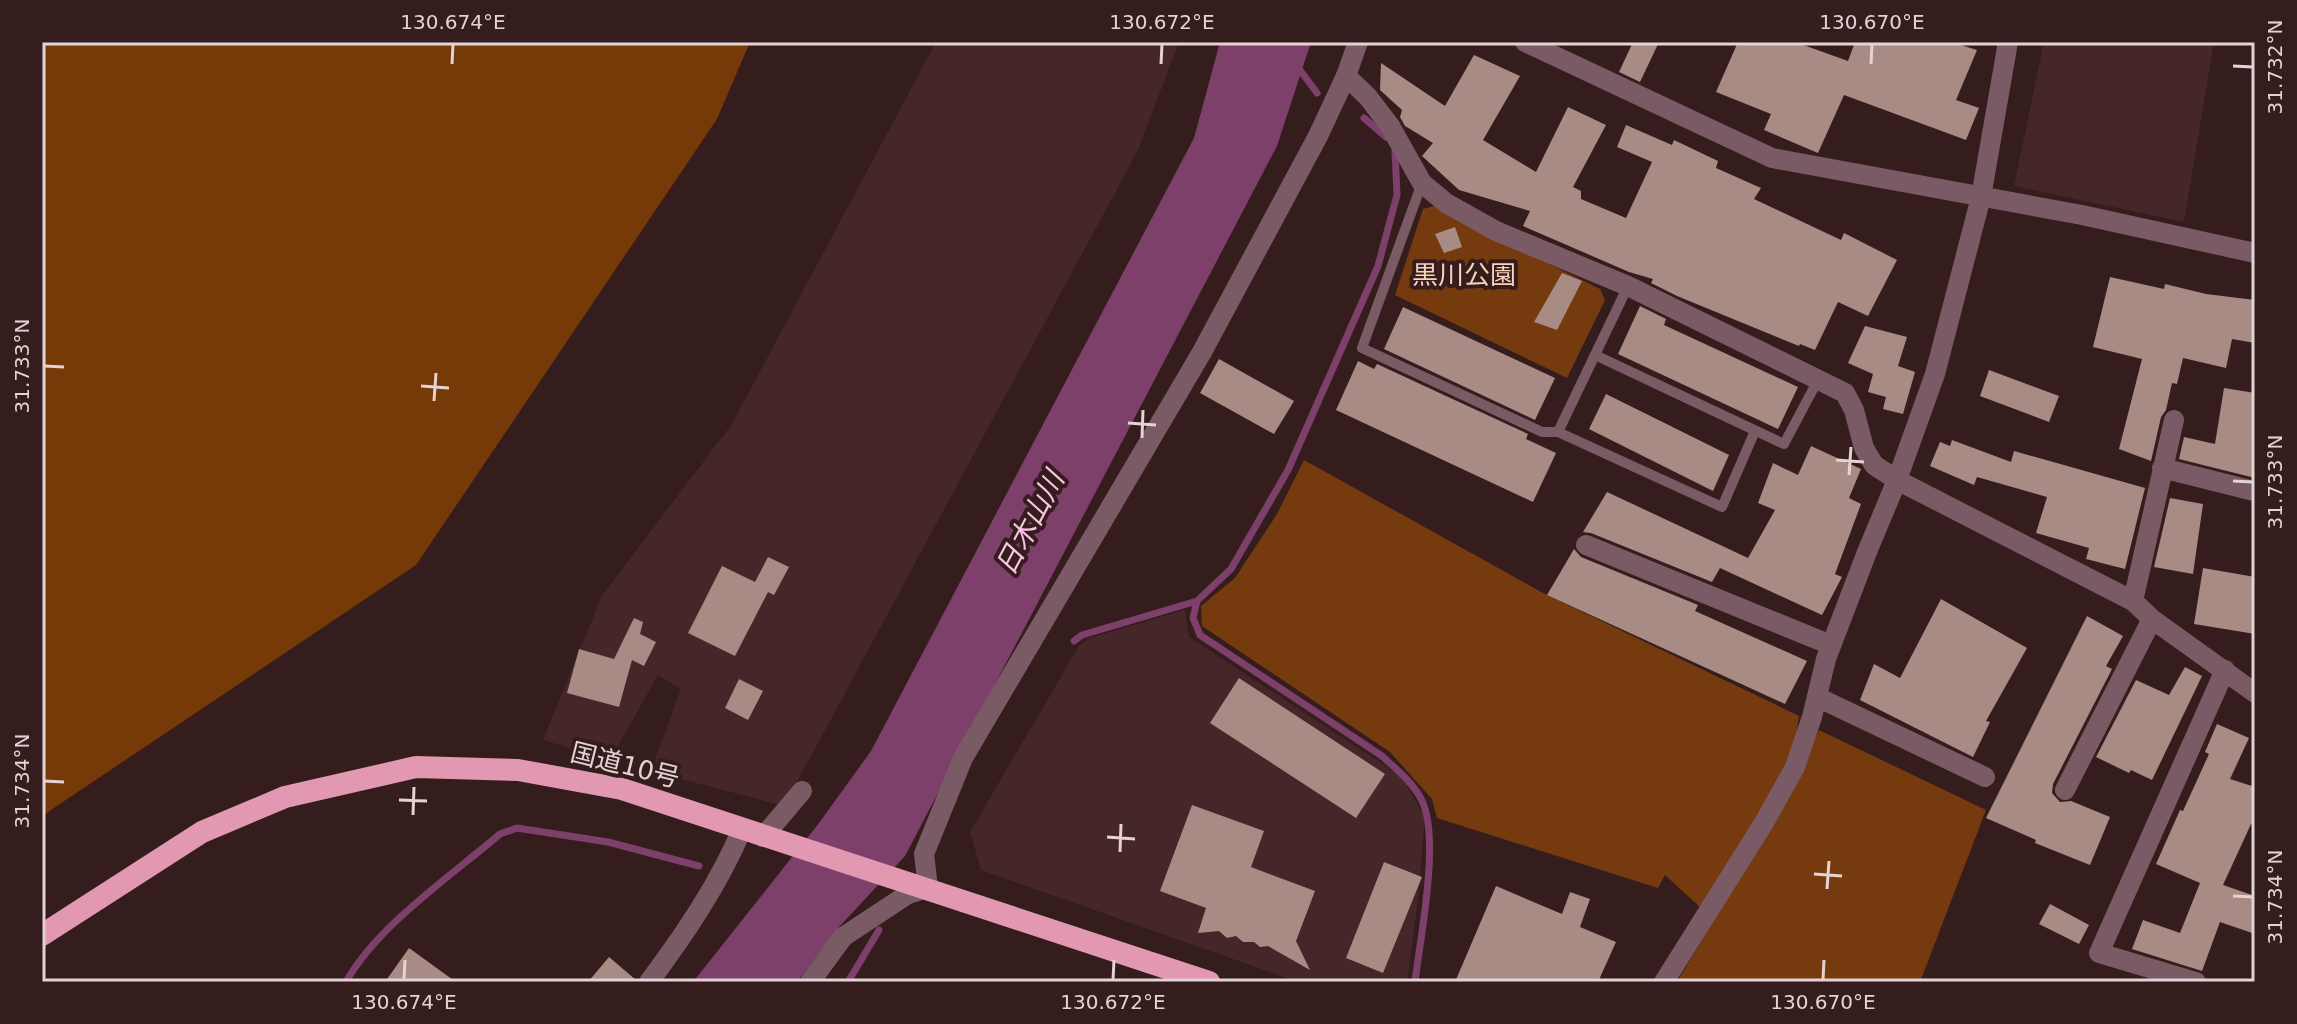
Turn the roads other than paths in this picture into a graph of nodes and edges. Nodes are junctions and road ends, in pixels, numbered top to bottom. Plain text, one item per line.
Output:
1 (1358, 42) edge
2 (1525, 42) edge
3 (2004, 43) edge
4 (1346, 76) junction
5 (1422, 183) junction
6 (1981, 197) junction
7 (2255, 253) edge
8 (1628, 286) junction
9 (1595, 355) junction
10 (1819, 378) junction
11 (2174, 420) dead end
12 (1755, 431) junction
13 (1558, 432) junction
14 (2162, 468) junction
15 (1897, 480) junction
16 (2254, 491) edge
17 (1586, 545) dead end
18 (2133, 601) junction
19 (2152, 619) junction
20 (1831, 645) junction
21 (2225, 670) junction
22 (2255, 693) edge
23 (1817, 697) junction
24 (1985, 777) dead end
25 (2065, 790) dead end
26 (802, 791) dead end
27 (752, 833) junction
28 (917, 886) junction
29 (42, 935) edge
30 (649, 982) edge
31 (810, 982) edge
32 (1209, 982) edge
33 (1664, 982) edge
34 (2196, 982) edge

1 - 4 street
2 - 6 street
3 - 6 street
4 - 5 street
4 - 28 street
5 - 8 street
5 - 13 lane
6 - 7 street
6 - 15 street
8 - 9 lane
8 - 10 street
9 - 12 lane
9 - 13 lane
10 - 12 lane
10 - 15 street
11 - 14 street
12 - 13 lane
14 - 16 street
14 - 18 street
15 - 18 street
15 - 20 street
17 - 20 street
18 - 19 street
19 - 21 street
19 - 25 street
20 - 23 street
21 - 22 street
21 - 34 street
23 - 24 street
23 - 33 street
26 - 27 street
27 - 28 highway, 国道10号
27 - 29 highway, 国道10号
27 - 30 street
28 - 31 street
28 - 32 highway, 国道10号

